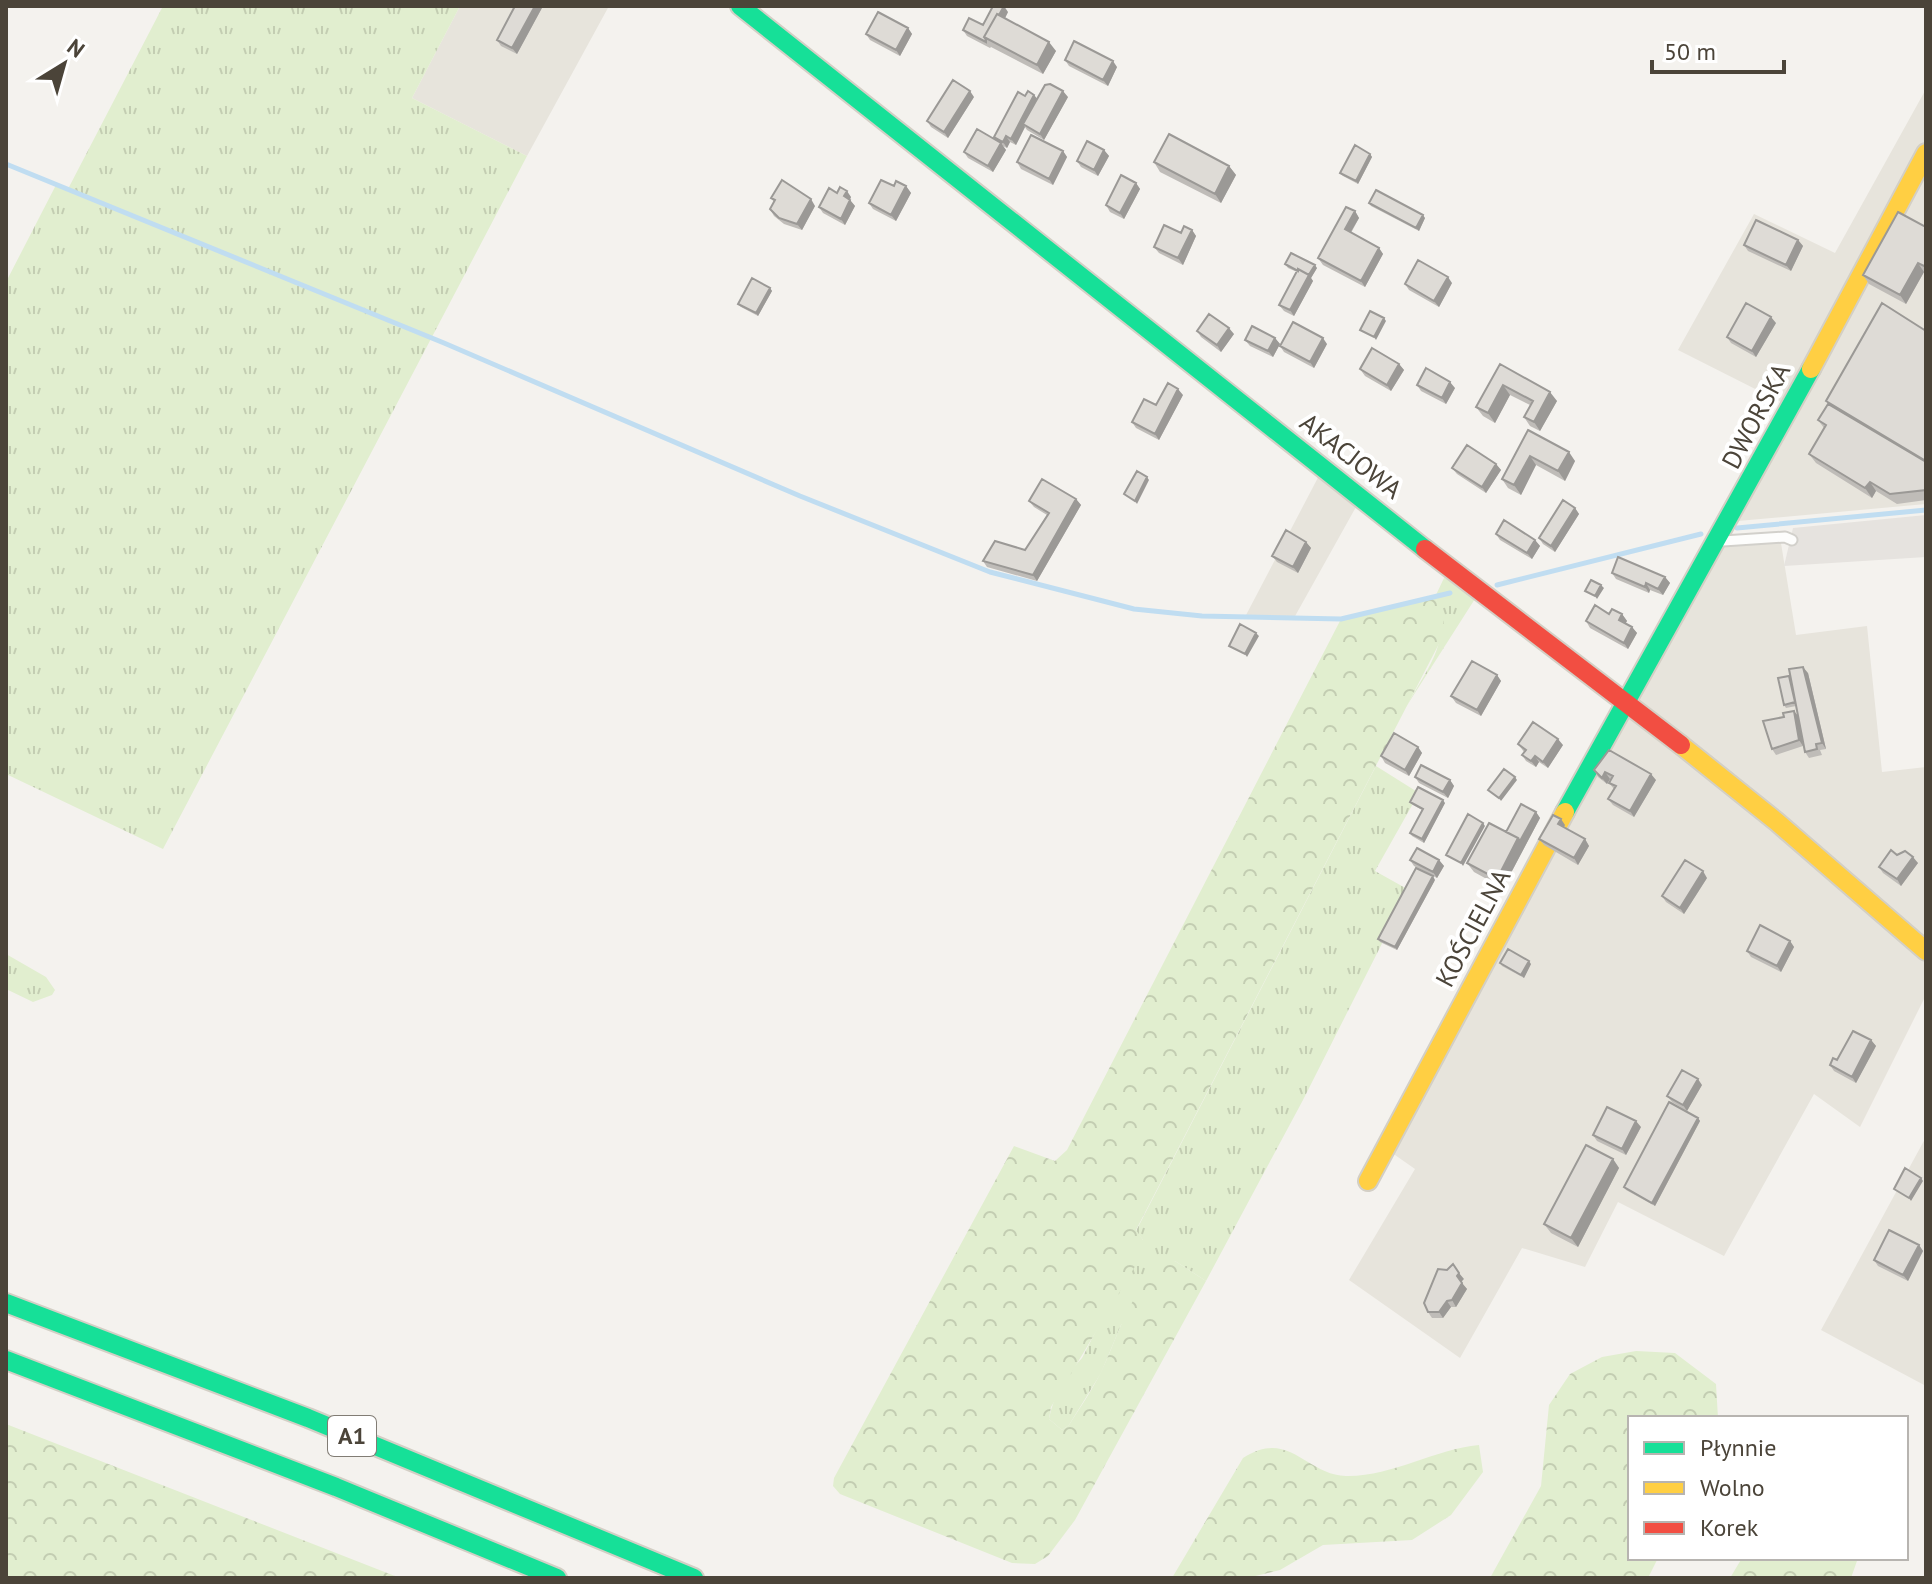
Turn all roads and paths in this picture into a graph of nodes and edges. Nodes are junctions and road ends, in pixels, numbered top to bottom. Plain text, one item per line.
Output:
1 (740, 6) edge
2 (1926, 153) edge
3 (1792, 540) dead end
4 (1715, 541) junction
5 (1625, 700) junction
6 (1926, 951) edge
7 (1368, 1181) dead end
8 (6, 1303) edge
9 (6, 1360) edge
10 (557, 1578) edge
11 (694, 1578) edge

1 - 5 main road, AKACJOWA
2 - 4 main road, DWORSKA
3 - 4 lane
4 - 5 main road, DWORSKA
5 - 6 main road, AKACJOWA
5 - 7 main road, KOŚCIELNA
8 - 11 main road, A1
9 - 10 main road, A1

